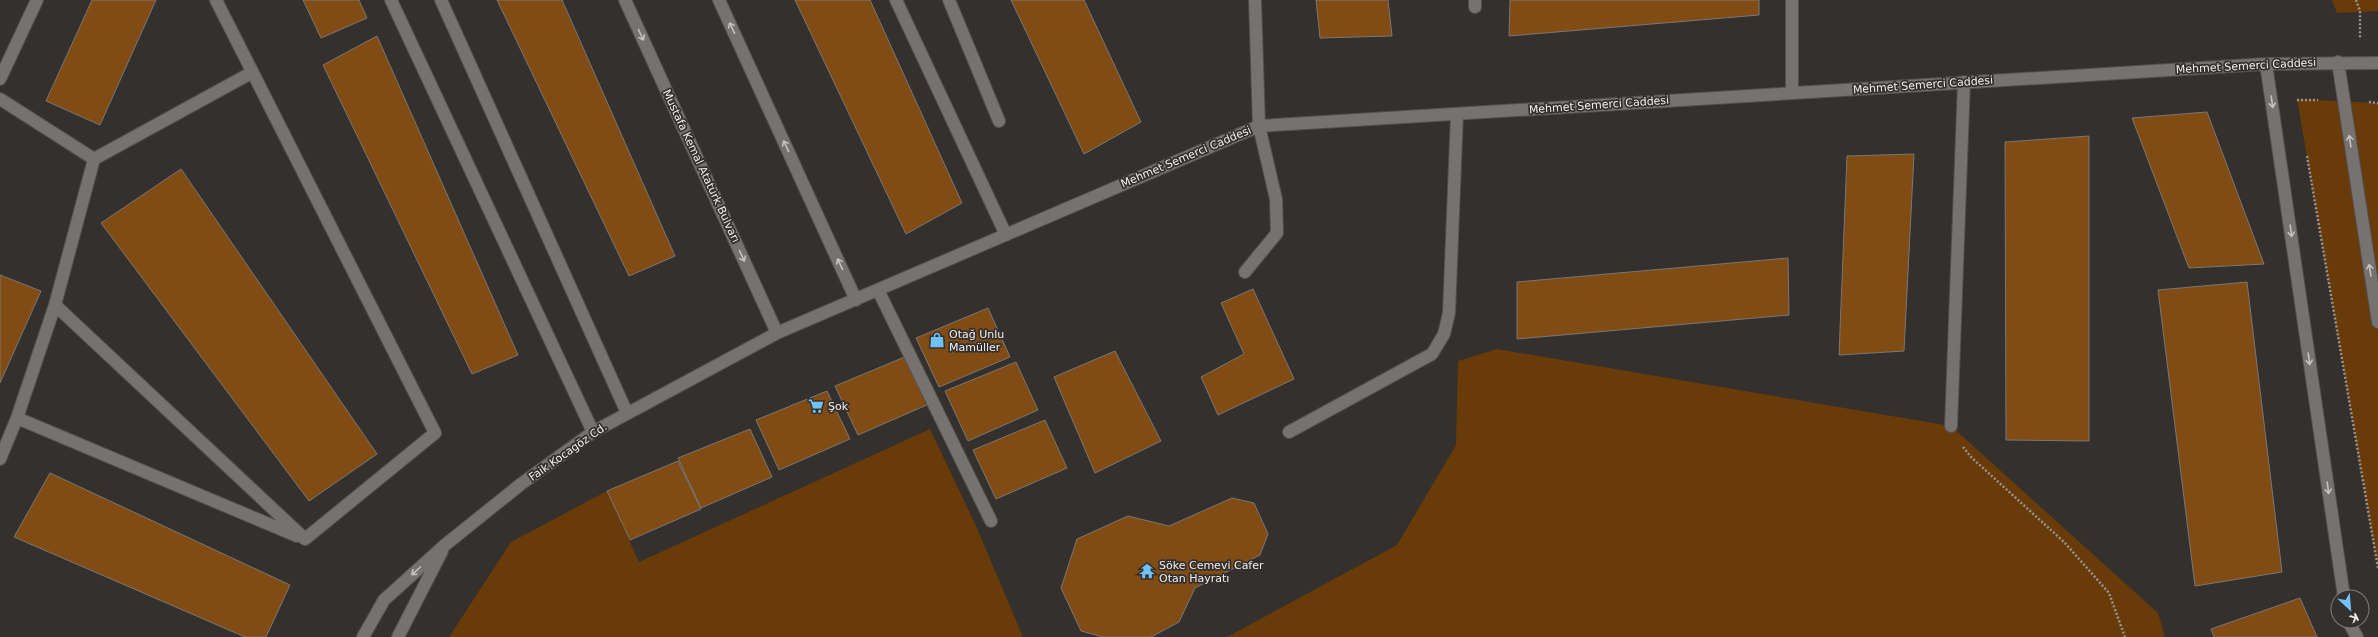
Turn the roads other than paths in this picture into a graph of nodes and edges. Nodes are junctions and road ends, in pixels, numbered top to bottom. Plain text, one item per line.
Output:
1 (37, 0) edge
2 (216, 0) edge
3 (391, 0) edge
4 (441, 0) edge
5 (625, 0) edge
6 (719, 0) edge
7 (896, 0) edge
8 (949, 0) edge
9 (1255, 0) edge
10 (1792, 0) edge
11 (2338, 62) junction
12 (2378, 63) edge
13 (2266, 64) junction
14 (251, 73) junction
15 (0, 79) edge
16 (1964, 82) junction
17 (1792, 93) junction
18 (0, 99) edge
19 (1456, 114) junction
20 (999, 121) dead end
21 (1259, 126) junction
22 (94, 159) junction
23 (1006, 235) junction
24 (1245, 272) dead end
25 (878, 290) junction
26 (856, 300) junction
27 (55, 305) junction
28 (2378, 322) edge
29 (777, 333) junction
30 (627, 413) junction
31 (17, 418) junction
32 (1951, 426) road end
33 (593, 432) junction
34 (1289, 432) dead end
35 (0, 459) edge
36 (992, 522) dead end
37 (305, 539) junction
38 (445, 545) junction
39 (2343, 589) edge
40 (363, 637) edge
41 (398, 637) edge

1 - 15 street
2 - 14 street
3 - 33 street
4 - 30 street
5 -> 29 street, Mustafa Kemal Atatürk Bulvarı
26 -> 6 street
7 - 23 street
8 - 20 street
9 - 21 street
10 - 17 street
11 - 12 street, Mehmet Semerci Caddesi
11 - 13 street, Mehmet Semerci Caddesi
28 -> 11 street
13 - 16 street, Mehmet Semerci Caddesi
13 -> 39 street
14 - 22 street
14 - 37 street
16 - 17 street, Mehmet Semerci Caddesi
16 - 32 street
17 - 19 street, Mehmet Semerci Caddesi
18 - 22 street
19 - 21 street, Mehmet Semerci Caddesi
19 - 34 street
21 - 23 street, Mehmet Semerci Caddesi
21 - 24 street
22 - 27 street
23 - 25 street, Mehmet Semerci Caddesi
25 - 26 street, Mehmet Semerci Caddesi
25 - 36 street
26 - 29 street, Faik Kocagöz Cd.
27 - 31 street
27 - 37 street
29 - 30 street, Faik Kocagöz Cd.
30 - 33 street, Faik Kocagöz Cd.
31 - 35 street
31 - 37 street
33 - 38 street, Faik Kocagöz Cd.
38 -> 40 street, Faik Kocagöz Cd.
38 - 41 street

